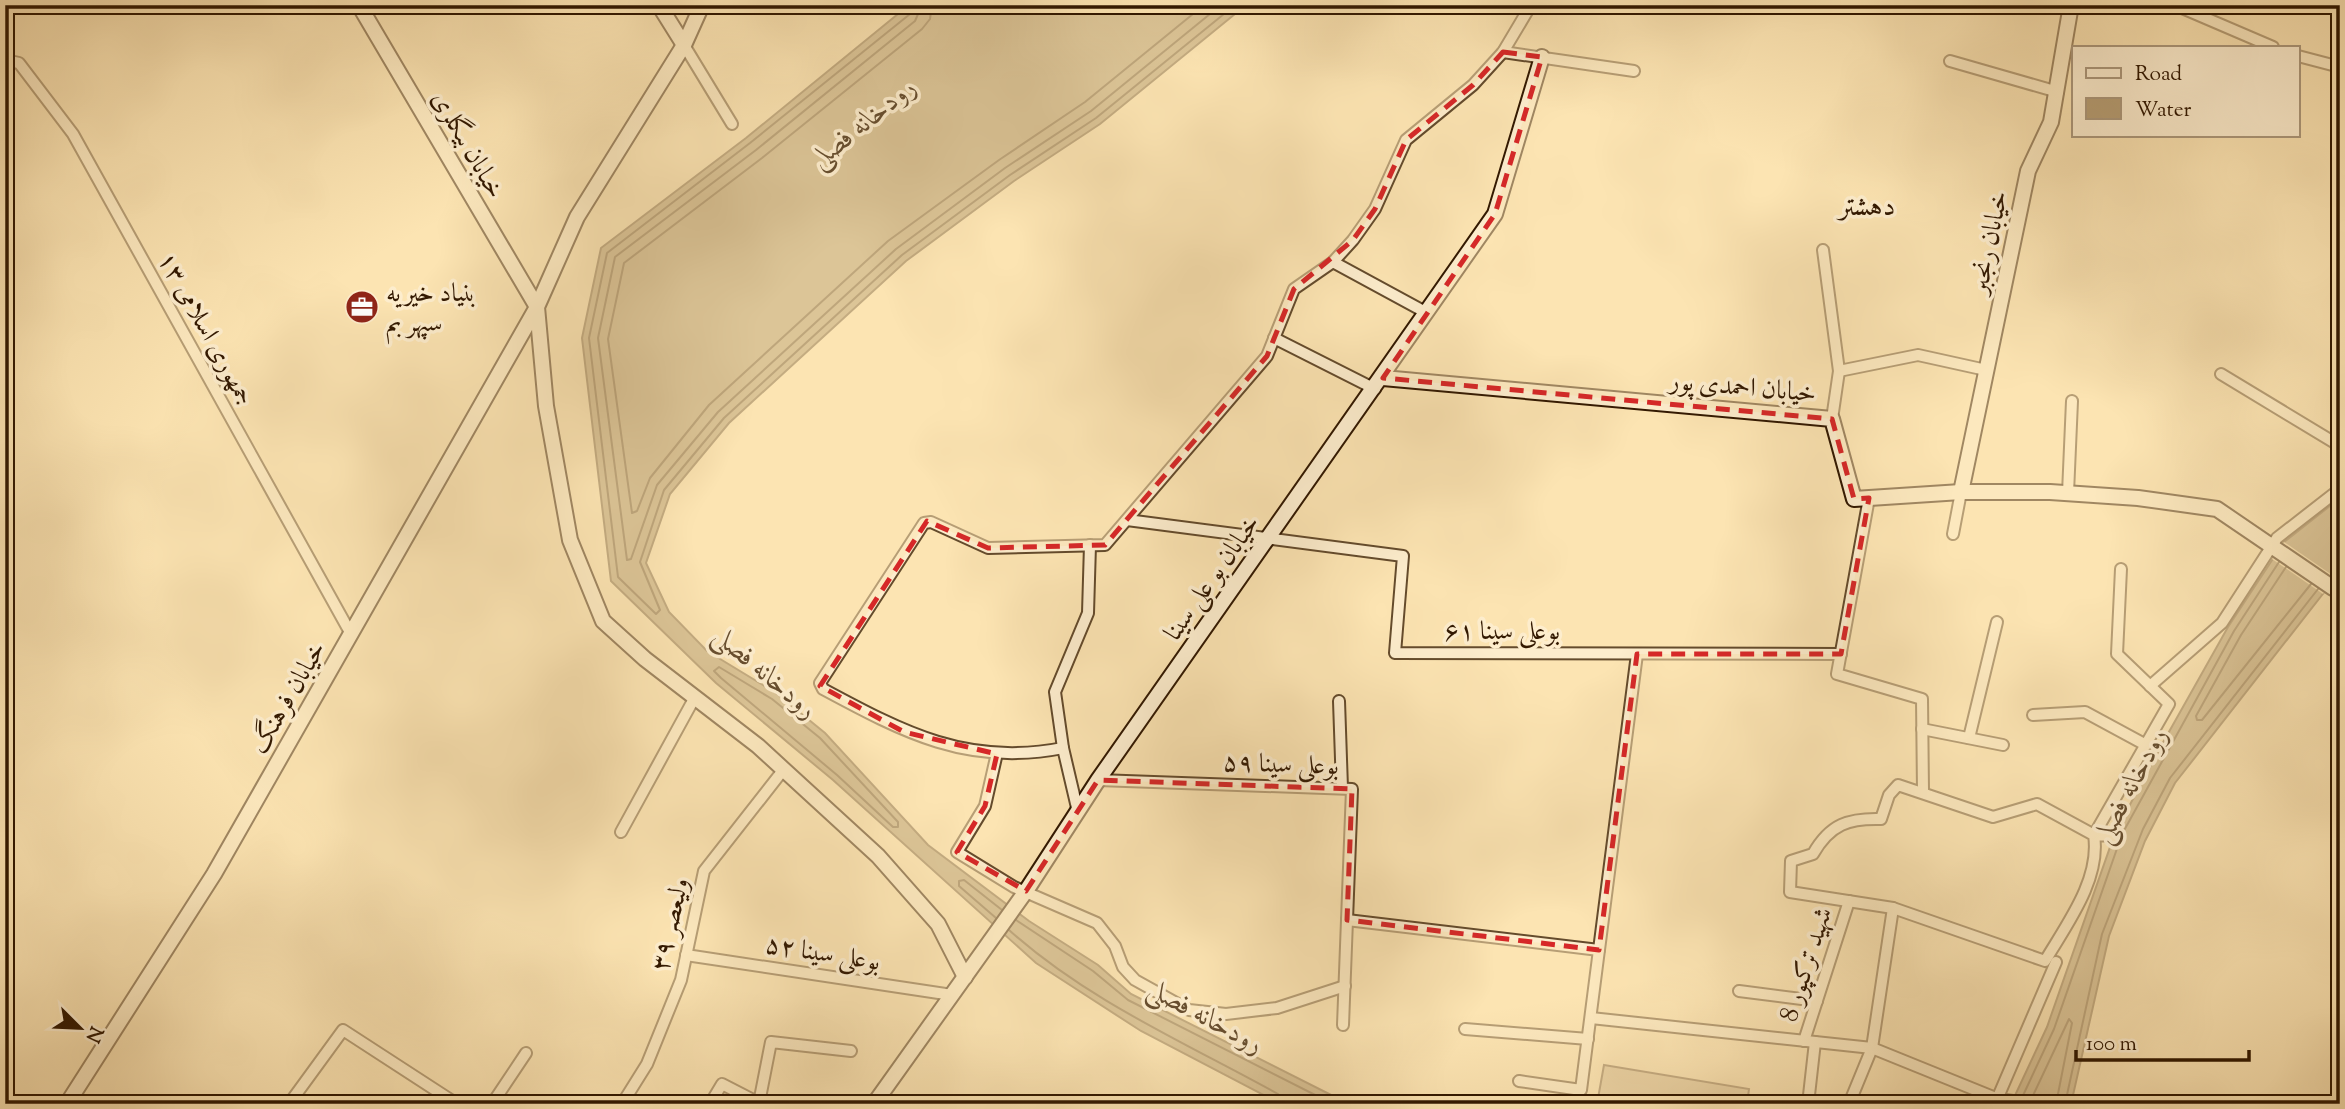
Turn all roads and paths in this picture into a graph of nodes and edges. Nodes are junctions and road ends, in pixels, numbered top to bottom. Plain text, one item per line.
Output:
1 (359, 5) edge
2 (659, 5) edge
3 (702, 5) edge
4 (1531, 5) edge
5 (2071, 5) edge
6 (2175, 5) edge
7 (684, 45) junction
8 (2271, 46) edge
9 (1503, 52) junction
10 (1542, 57) junction
11 (2300, 57) edge
12 (5, 60) edge
13 (1950, 61) dead end
14 (2340, 67) edge
15 (1634, 71) dead end
16 (2058, 92) junction
17 (732, 124) dead end
18 (1823, 250) dead end
19 (1333, 262) junction
20 (537, 307) junction
21 (1427, 313) junction
22 (1274, 338) junction
23 (1986, 370) junction
24 (1839, 371) junction
25 (2221, 374) dead end
26 (1379, 383) junction
27 (2072, 401) dead end
28 (1832, 419) junction
29 (2340, 446) edge
30 (2340, 489) edge
31 (1961, 492) junction
32 (2068, 493) junction
33 (1869, 498) junction
34 (1127, 520) junction
35 (1953, 534) dead end
36 (1269, 537) junction
37 (1090, 545) junction
38 (2274, 547) junction
39 (2121, 569) dead end
40 (2332, 587) dead end
41 (1997, 622) dead end
42 (351, 634) junction
43 (1637, 654) junction
44 (1841, 654) junction
45 (2150, 686) junction
46 (695, 697) junction
47 (1339, 701) dead end
48 (2033, 715) dead end
49 (1923, 729) junction
50 (1969, 738) junction
51 (2003, 745) dead end
52 (2146, 745) junction
53 (1063, 748) junction
54 (997, 753) junction
55 (783, 769) junction
56 (1098, 780) junction
57 (1342, 788) junction
58 (1923, 791) junction
59 (1078, 812) junction
60 (621, 832) dead end
61 (2094, 835) junction
62 (2114, 836) dead end
63 (1026, 891) junction
64 (1849, 901) junction
65 (1893, 908) junction
66 (1347, 920) junction
67 (1599, 950) junction
68 (687, 955) junction
69 (2050, 962) junction
70 (2068, 964) dead end
71 (964, 977) junction
72 (1345, 986) junction
73 (1739, 991) dead end
74 (952, 995) junction
75 (1817, 1001) junction
76 (1591, 1018) junction
77 (1343, 1025) dead end
78 (1465, 1029) dead end
79 (1588, 1039) junction
80 (1810, 1041) junction
81 (1872, 1048) junction
82 (851, 1051) dead end
83 (526, 1053) dead end
84 (1519, 1081) dead end
85 (1996, 1101) edge
86 (2012, 1101) dead end
87 (760, 1103) edge
88 (67, 1104) edge
89 (289, 1104) edge
90 (457, 1104) edge
91 (492, 1104) edge
92 (622, 1104) edge
93 (710, 1104) edge
94 (874, 1104) edge
95 (1808, 1104) edge
96 (1849, 1104) edge

1 - 20 street, خیابان بیگلری
2 - 7 street
3 - 7 street, خیابان فرهنگ
4 - 9 street
5 - 16 street, خیابان رنجبر
6 - 8 street
7 - 17 street
7 - 20 street, خیابان فرهنگ
9 - 10 street
9 - 19 street
10 - 15 street
10 - 21 street, خیابان بو علی سینا
11 - 14 street
12 - 42 street, جمهوری اسلامی ۱۳
13 - 16 street
16 - 23 street, خیابان رنجبر
18 - 24 street
19 - 21 street
19 - 22 street
20 - 42 street, خیابان فرهنگ
20 - 46 street
21 - 26 street, خیابان بو علی سینا
22 - 26 street
22 - 34 street
23 - 24 street
23 - 31 street, خیابان رنجبر
24 - 28 street
25 - 29 street
26 - 28 street, خیابان احمدی پور
26 - 36 street, خیابان بو علی سینا
27 - 32 street
28 - 33 street, خیابان احمدی پور
30 - 38 street
31 - 32 street
31 - 33 street
31 - 35 street
32 - 38 street
33 - 44 street
34 - 36 street
34 - 37 street
36 - 43 street, بوعلی سینا ۶۱
36 - 56 street, خیابان بو علی سینا
37 - 53 street
37 - 54 street
38 - 40 street
38 - 45 street
39 - 45 street
41 - 50 street
42 - 88 street, خیابان فرهنگ
43 - 44 street, بوعلی سینا ۶۱
43 - 67 street
44 - 49 street
45 - 52 street
46 - 55 street
46 - 60 street
47 - 57 street
48 - 52 street
49 - 50 street
49 - 58 street
50 - 51 street
52 - 61 street
53 - 54 street
53 - 59 street
54 - 63 street
55 - 68 street, ولیعصر ۳۹
55 - 71 street
56 - 57 street, بوعلی سینا ۵۹
56 - 59 street, خیابان بو علی سینا
57 - 66 street, بوعلی سینا ۵۹
58 - 61 street
58 - 64 street
59 - 63 street, خیابان بو علی سینا
61 - 62 street
61 - 69 street
63 - 71 street, خیابان بو علی سینا
63 - 72 street
64 - 65 street
64 - 75 street, شهید ترکپور 8
65 - 69 street
65 - 81 street
66 - 67 street
66 - 72 street, بوعلی سینا ۵۹
67 - 76 street
68 - 74 street, بوعلی سینا ۵۲
68 - 92 street, ولیعصر ۳۹
69 - 70 street
69 - 85 street
71 - 74 street, خیابان بو علی سینا
72 - 77 street, بوعلی سینا ۵۹
73 - 75 street
74 - 94 street, خیابان بو علی سینا
75 - 80 street, شهید ترکپور 8
76 - 79 street
76 - 80 street
78 - 79 street
79 - 84 street
80 - 81 street
80 - 95 street, شهید ترکپور 8
81 - 85 street
81 - 96 street
82 - 87 street
83 - 91 street
85 - 86 street
87 - 93 street
89 - 90 street

